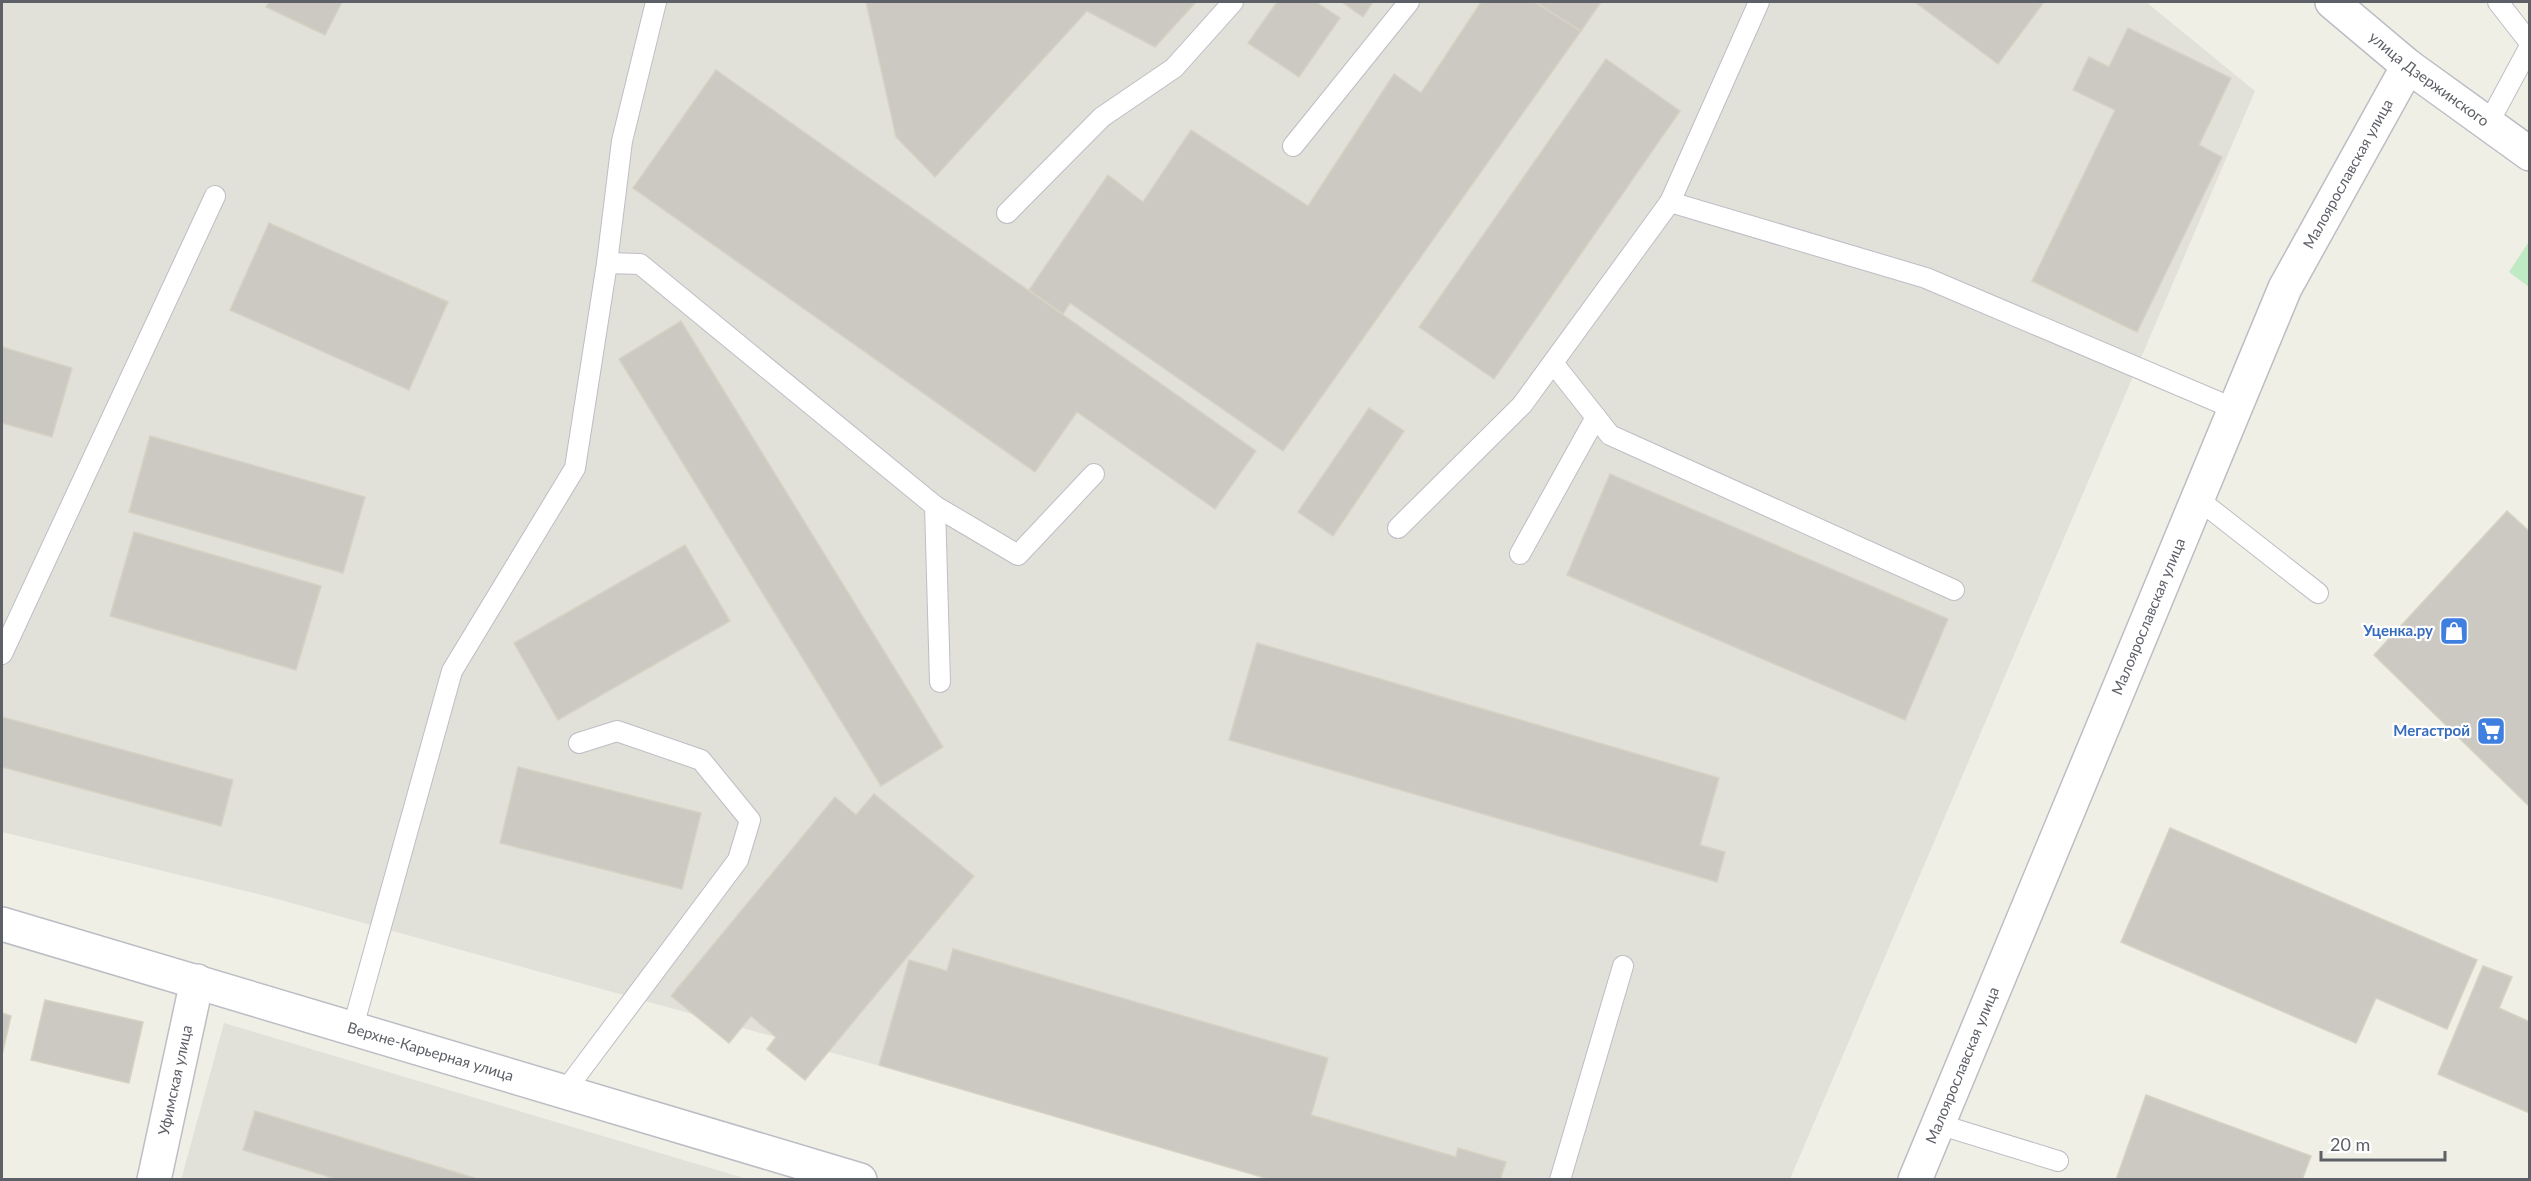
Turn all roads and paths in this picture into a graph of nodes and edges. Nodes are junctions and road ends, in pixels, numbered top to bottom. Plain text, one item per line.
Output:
1 (656, 2) edge
2 (1233, 2) edge
3 (1409, 2) edge
4 (1759, 2) edge
5 (2332, 2) edge
6 (2498, 2) edge
7 (2529, 45) edge
8 (2408, 66) junction
9 (2488, 124) junction
10 (1293, 146) dead end
11 (2529, 154) edge
12 (215, 196) dead end
13 (1670, 202) junction
14 (1007, 213) dead end
15 (607, 263) junction
16 (1553, 363) junction
17 (2235, 409) junction
18 (1596, 417) junction
19 (1094, 474) dead end
20 (2198, 499) junction
21 (935, 506) junction
22 (1398, 528) dead end
23 (1520, 554) dead end
24 (1954, 590) dead end
25 (2318, 593) dead end
26 (2, 654) edge
27 (940, 682) dead end
28 (579, 743) dead end
29 (2, 924) edge
30 (1623, 966) dead end
31 (196, 981) junction
32 (353, 1028) junction
33 (565, 1091) junction
34 (1938, 1124) junction
35 (2058, 1161) dead end
36 (154, 1179) edge
37 (860, 1179) edge
38 (1560, 1179) edge
39 (1915, 1179) edge

1 - 15 lane
2 - 14 lane
3 - 10 lane
4 - 13 lane
5 - 8 street, улица Дзержинского
6 - 7 lane
7 - 9 lane
8 - 9 street, улица Дзержинского
8 - 17 street, Малоярославская улица
9 - 11 street, улица Дзержинского
12 - 26 lane
13 - 16 lane
13 - 17 lane
15 - 21 lane
15 - 32 lane
16 - 18 lane
16 - 22 lane
17 - 20 street, Малоярославская улица
18 - 23 lane
18 - 24 lane
19 - 21 lane
20 - 25 lane
20 - 34 street, Малоярославская улица
21 - 27 lane
28 - 33 lane
29 - 31 street, Верхне-Карьерная улица
30 - 38 lane
31 - 32 street, Верхне-Карьерная улица
31 - 36 street, Уфимская улица
32 - 33 street, Верхне-Карьерная улица
33 - 37 street, Верхне-Карьерная улица
34 - 35 lane
34 - 39 street, Малоярославская улица

